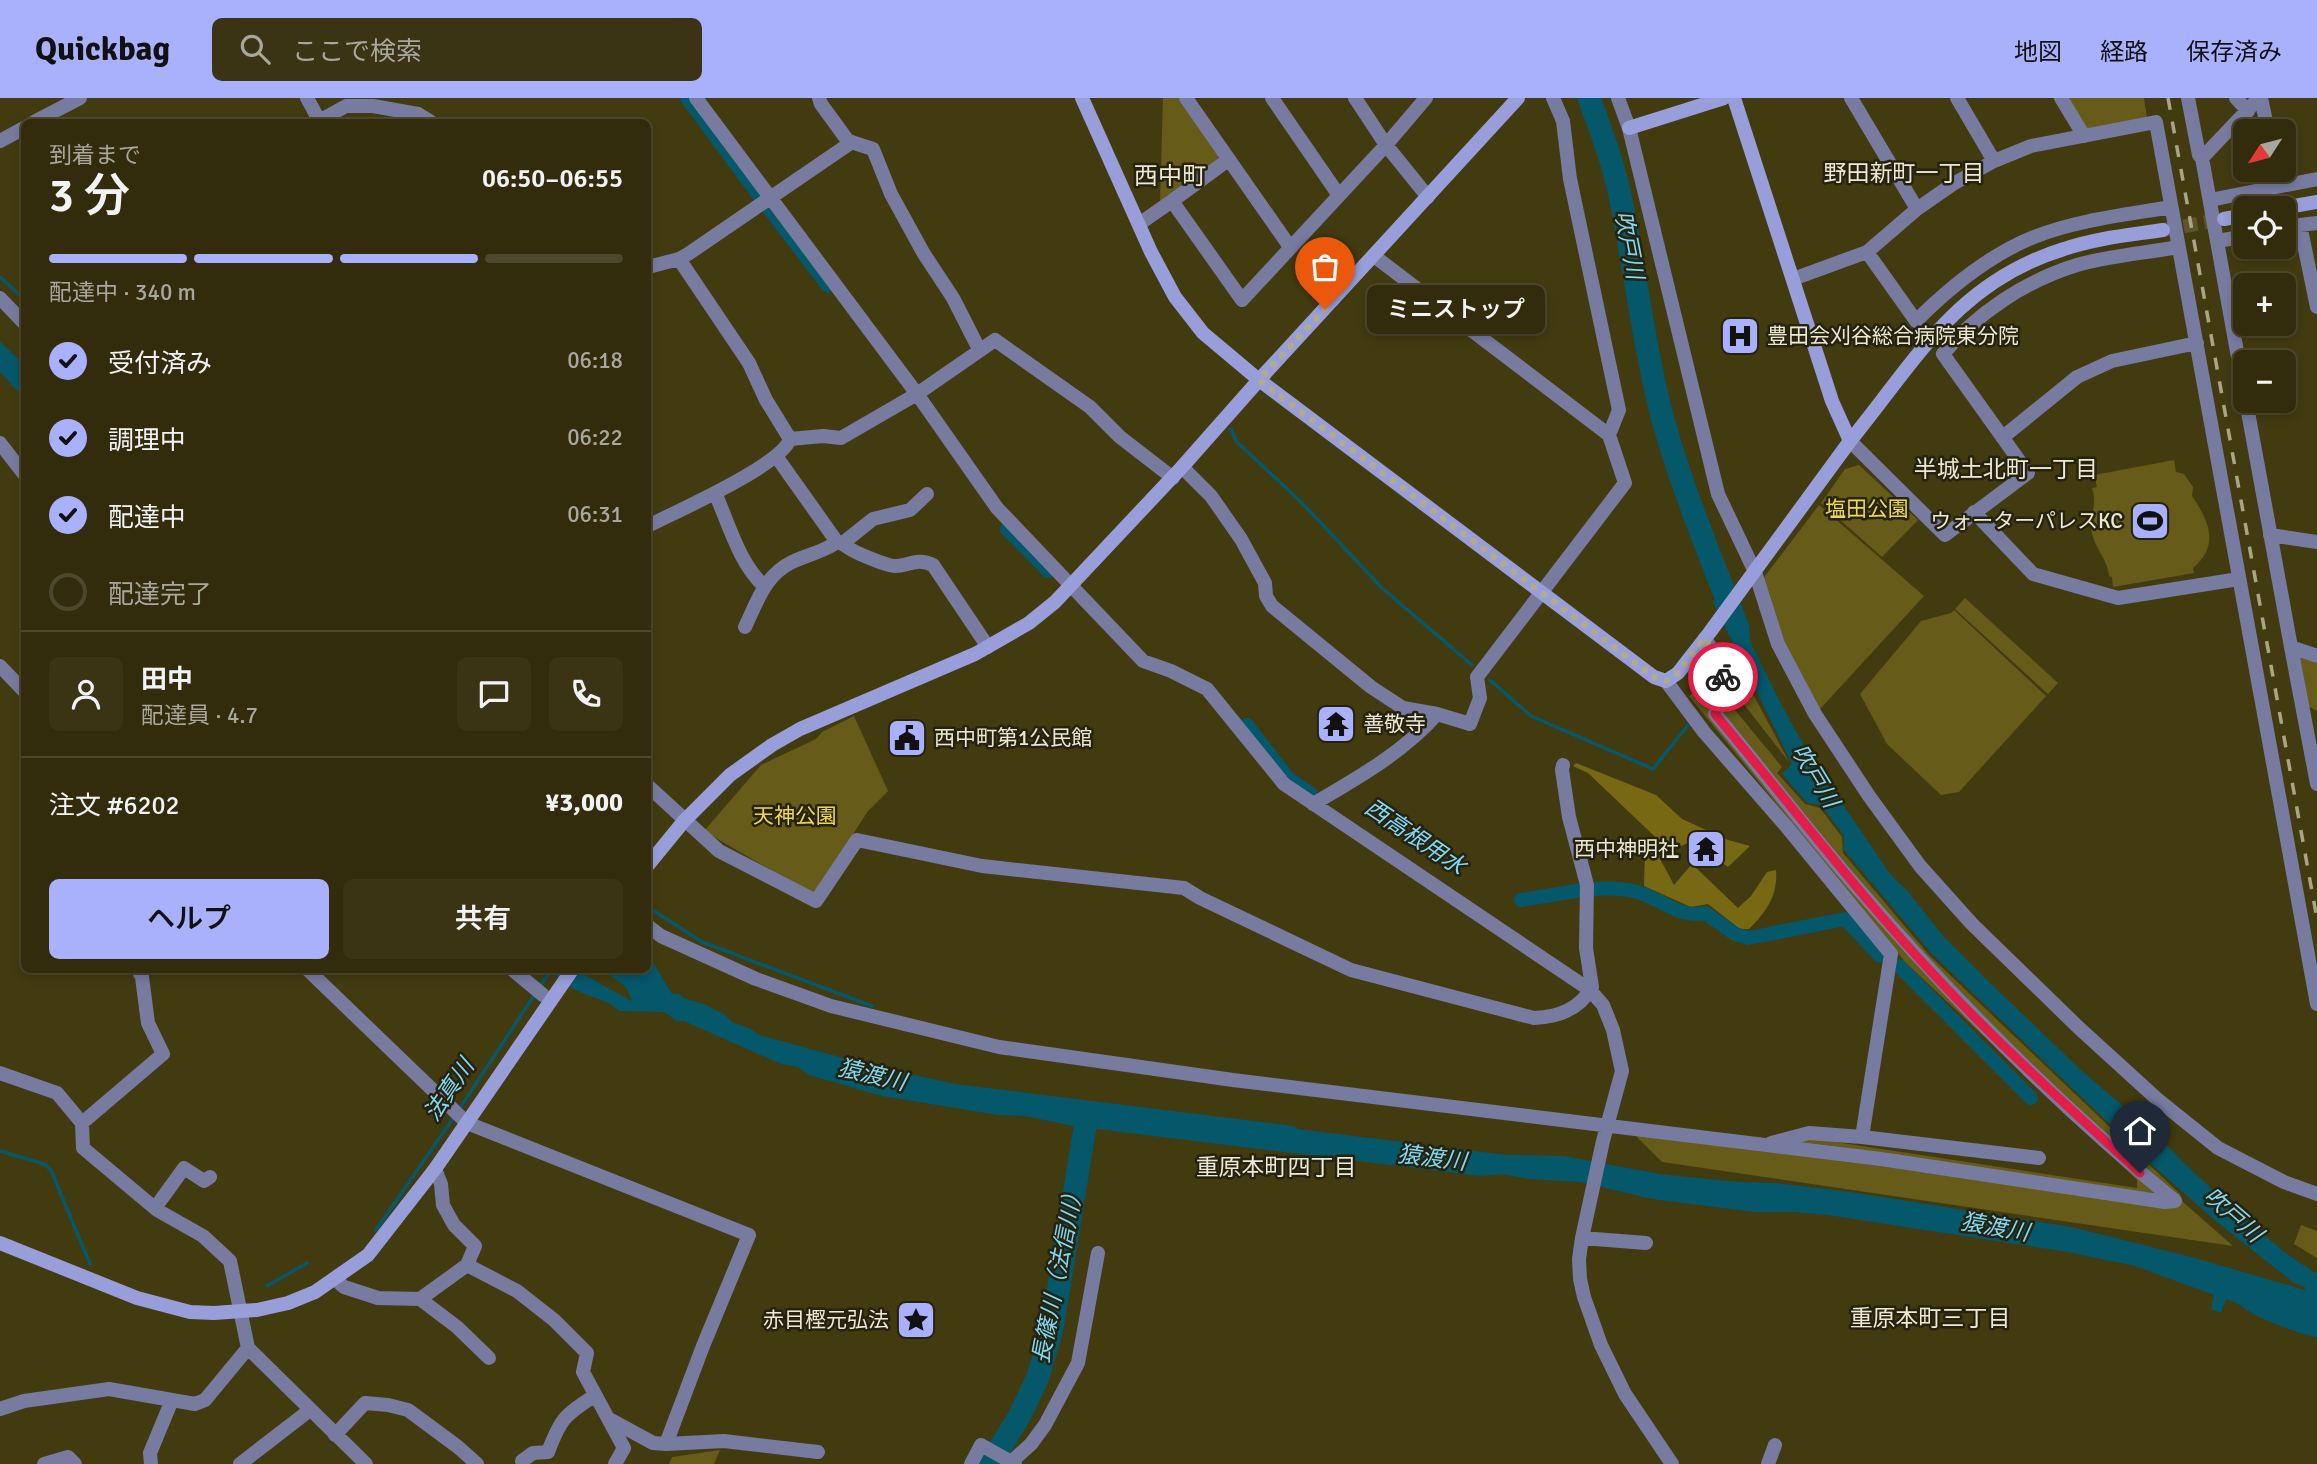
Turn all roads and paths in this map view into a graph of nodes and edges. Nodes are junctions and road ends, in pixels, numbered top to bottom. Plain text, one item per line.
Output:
1 (80, 98) edge
2 (307, 98) edge
3 (696, 98) edge
4 (819, 98) edge
5 (1082, 98) edge
6 (1186, 98) edge
7 (1272, 98) edge
8 (1355, 98) edge
9 (1426, 98) edge
10 (1518, 98) edge
11 (1553, 98) edge
12 (1618, 98) edge
13 (1724, 98) edge
14 (1734, 98) edge
15 (1851, 98) edge
16 (1957, 98) edge
17 (2061, 98) edge
18 (2188, 98) edge
19 (2236, 98) edge
20 (2260, 98) edge
21 (2248, 111) junction
22 (40, 119) edge
23 (318, 119) edge
24 (324, 119) edge
25 (426, 119) edge
26 (2265, 119) edge
27 (1629, 128) junction
28 (21, 130) edge
29 (2084, 136) junction
30 (0, 141) edge
31 (852, 142) junction
32 (1386, 145) junction
33 (2202, 158) junction
34 (1228, 160) junction
35 (1994, 161) junction
36 (2317, 179) edge
37 (2277, 182) edge
38 (2278, 186) junction
39 (1338, 194) junction
40 (1428, 197) junction
41 (771, 200) junction
42 (2210, 200) junction
43 (1172, 201) junction
44 (2317, 202) edge
45 (2296, 206) edge
46 (2171, 207) junction
47 (1917, 209) junction
48 (2233, 217) edge
49 (2224, 219) tunnel mouth
50 (2317, 222) edge
51 (1139, 224) junction
52 (2300, 225) junction
53 (2296, 226) edge
54 (2163, 230) tunnel mouth
55 (2233, 238) edge
56 (2218, 241) junction
57 (1290, 247) junction
58 (2178, 247) junction
59 (1867, 252) junction
60 (1374, 256) junction
61 (679, 259) junction
62 (651, 266) edge
63 (1793, 279) junction
64 (0, 298) edge
65 (2317, 307) edge
66 (21, 320) edge
67 (2197, 342) junction
68 (979, 349) junction
69 (2237, 350) edge
70 (1259, 380) junction
71 (917, 394) junction
72 (2249, 413) edge
73 (1609, 435) junction
74 (2003, 437) junction
75 (790, 439) junction
76 (1850, 441) junction
77 (0, 443) edge
78 (776, 456) junction
79 (21, 470) edge
80 (1178, 472) junction
81 (715, 493) junction
82 (927, 494) dead end
83 (1973, 512) junction
84 (651, 525) edge
85 (2270, 534) junction
86 (2317, 542) edge
87 (840, 543) junction
88 (1752, 575) junction
89 (2239, 579) junction
90 (764, 586) junction
91 (1073, 586) junction
92 (1542, 592) junction
93 (745, 627) dead end
94 (1708, 635) junction
95 (988, 647) junction
96 (2291, 647) junction
97 (2317, 656) edge
98 (0, 666) edge
99 (1666, 681) junction
100 (21, 688) edge
101 (1437, 713) junction
102 (1563, 765) dead end
103 (2317, 784) edge
104 (651, 789) edge
105 (1313, 804) junction
106 (684, 821) junction
107 (651, 860) edge
108 (651, 928) edge
109 (140, 973) edge
110 (311, 973) edge
111 (517, 973) edge
112 (568, 973) edge
113 (1590, 990) junction
114 (542, 994) junction
115 (2317, 1004) edge
116 (0, 1073) edge
117 (460, 1116) junction
118 (82, 1123) junction
119 (1608, 1125) junction
120 (1862, 1137) junction
121 (1765, 1145) junction
122 (2039, 1158) dead end
123 (435, 1168) junction
124 (210, 1177) dead end
125 (2317, 1194) edge
126 (155, 1208) junction
127 (1582, 1238) junction
128 (0, 1243) edge
129 (1646, 1243) dead end
130 (1098, 1253) dead end
131 (467, 1265) junction
132 (335, 1279) junction
133 (420, 1299) junction
134 (242, 1311) junction
135 (248, 1348) junction
136 (489, 1358) dead end
137 (594, 1396) junction
138 (172, 1400) junction
139 (1, 1408) edge
140 (310, 1410) junction
141 (608, 1419) junction
142 (335, 1435) junction
143 (666, 1444) junction
144 (1031, 1444) junction
145 (1775, 1445) dead end
146 (818, 1452) dead end
147 (522, 1461) dead end
148 (1012, 1463) edge
149 (44, 1464) edge
150 (75, 1464) edge
151 (151, 1464) edge
152 (240, 1464) edge
153 (366, 1464) edge
154 (477, 1464) edge
155 (615, 1464) edge
156 (971, 1464) edge
157 (1028, 1464) edge
158 (1672, 1464) edge
159 (1769, 1464) edge

1 - 22 street
2 - 23 street
3 - 41 street
4 - 31 street
5 - 51 street
6 - 34 street
7 - 39 street
8 - 32 street
9 - 32 street
10 - 40 street
11 - 73 street
12 - 27 street
13 - 27 street
14 - 63 street
15 - 47 street
16 - 35 street
17 - 29 street
18 - 33 street
19 - 21 street
20 - 21 street
20 - 26 street
21 - 33 street
24 - 25 street
27 - 88 street
28 - 30 street
29 - 35 street
29 - 46 street
31 - 41 street
31 - 68 street
32 - 39 street
32 - 40 street
33 - 42 street
34 - 43 street
34 - 57 street
35 - 47 street
36 - 38 street
37 - 38 street
38 - 42 street
39 - 57 street
40 - 60 street
41 - 61 street
41 - 71 street
42 - 56 street
43 - 51 street
43 - 57 street
44 - 45 street
46 - 58 street
46 - 59 street
47 - 59 street
48 - 49 street
50 - 52 street
51 - 70 street
52 - 53 street
52 - 65 street
54 - 76 street
55 - 56 street
56 - 69 street
58 - 67 street
58 - 74 street
59 - 63 street
60 - 70 street
60 - 73 street
61 - 62 street
61 - 75 street
63 - 76 street
64 - 66 street
67 - 74 street
67 - 89 street
68 - 71 street
68 - 80 street
70 - 80 street
70 - 92 street
71 - 75 street
71 - 91 street
72 - 85 street
73 - 92 street
74 - 83 street
75 - 78 street
76 - 83 street
76 - 88 street
77 - 79 street
78 - 81 street
78 - 87 street
80 - 91 street
80 - 101 street
81 - 84 street
81 - 90 street
82 - 87 street
83 - 89 street
85 - 86 street
85 - 96 street
87 - 90 street
87 - 95 street
88 - 94 street
88 - 125 street
89 - 115 street
90 - 93 street
91 - 95 street
91 - 105 street
92 - 99 street
92 - 101 street
94 - 99 street
94 - 121 street
95 - 106 street
96 - 97 street
96 - 103 street
98 - 100 street
99 - 120 street
101 - 105 street
102 - 113 street
104 - 106 street
105 - 113 street
106 - 107 street
106 - 113 street
108 - 119 street
109 - 118 street
110 - 117 street
111 - 114 street
112 - 114 street
113 - 119 street
114 - 117 street
116 - 118 street
117 - 123 street
117 - 143 street
118 - 126 street
119 - 121 street
119 - 127 street
120 - 121 street
120 - 122 street
123 - 131 street
123 - 132 street
124 - 126 street
126 - 134 street
127 - 129 street
127 - 158 street
128 - 134 street
130 - 144 street
131 - 133 street
131 - 137 street
132 - 133 street
132 - 134 street
133 - 136 street
134 - 135 street
135 - 138 street
135 - 140 street
137 - 141 street
137 - 147 street
138 - 139 street
138 - 151 street
140 - 142 street
140 - 152 street
141 - 143 street
141 - 155 street
142 - 153 street
142 - 154 street
143 - 146 street
144 - 148 street
144 - 157 street
145 - 159 street
148 - 156 street
149 - 150 street

